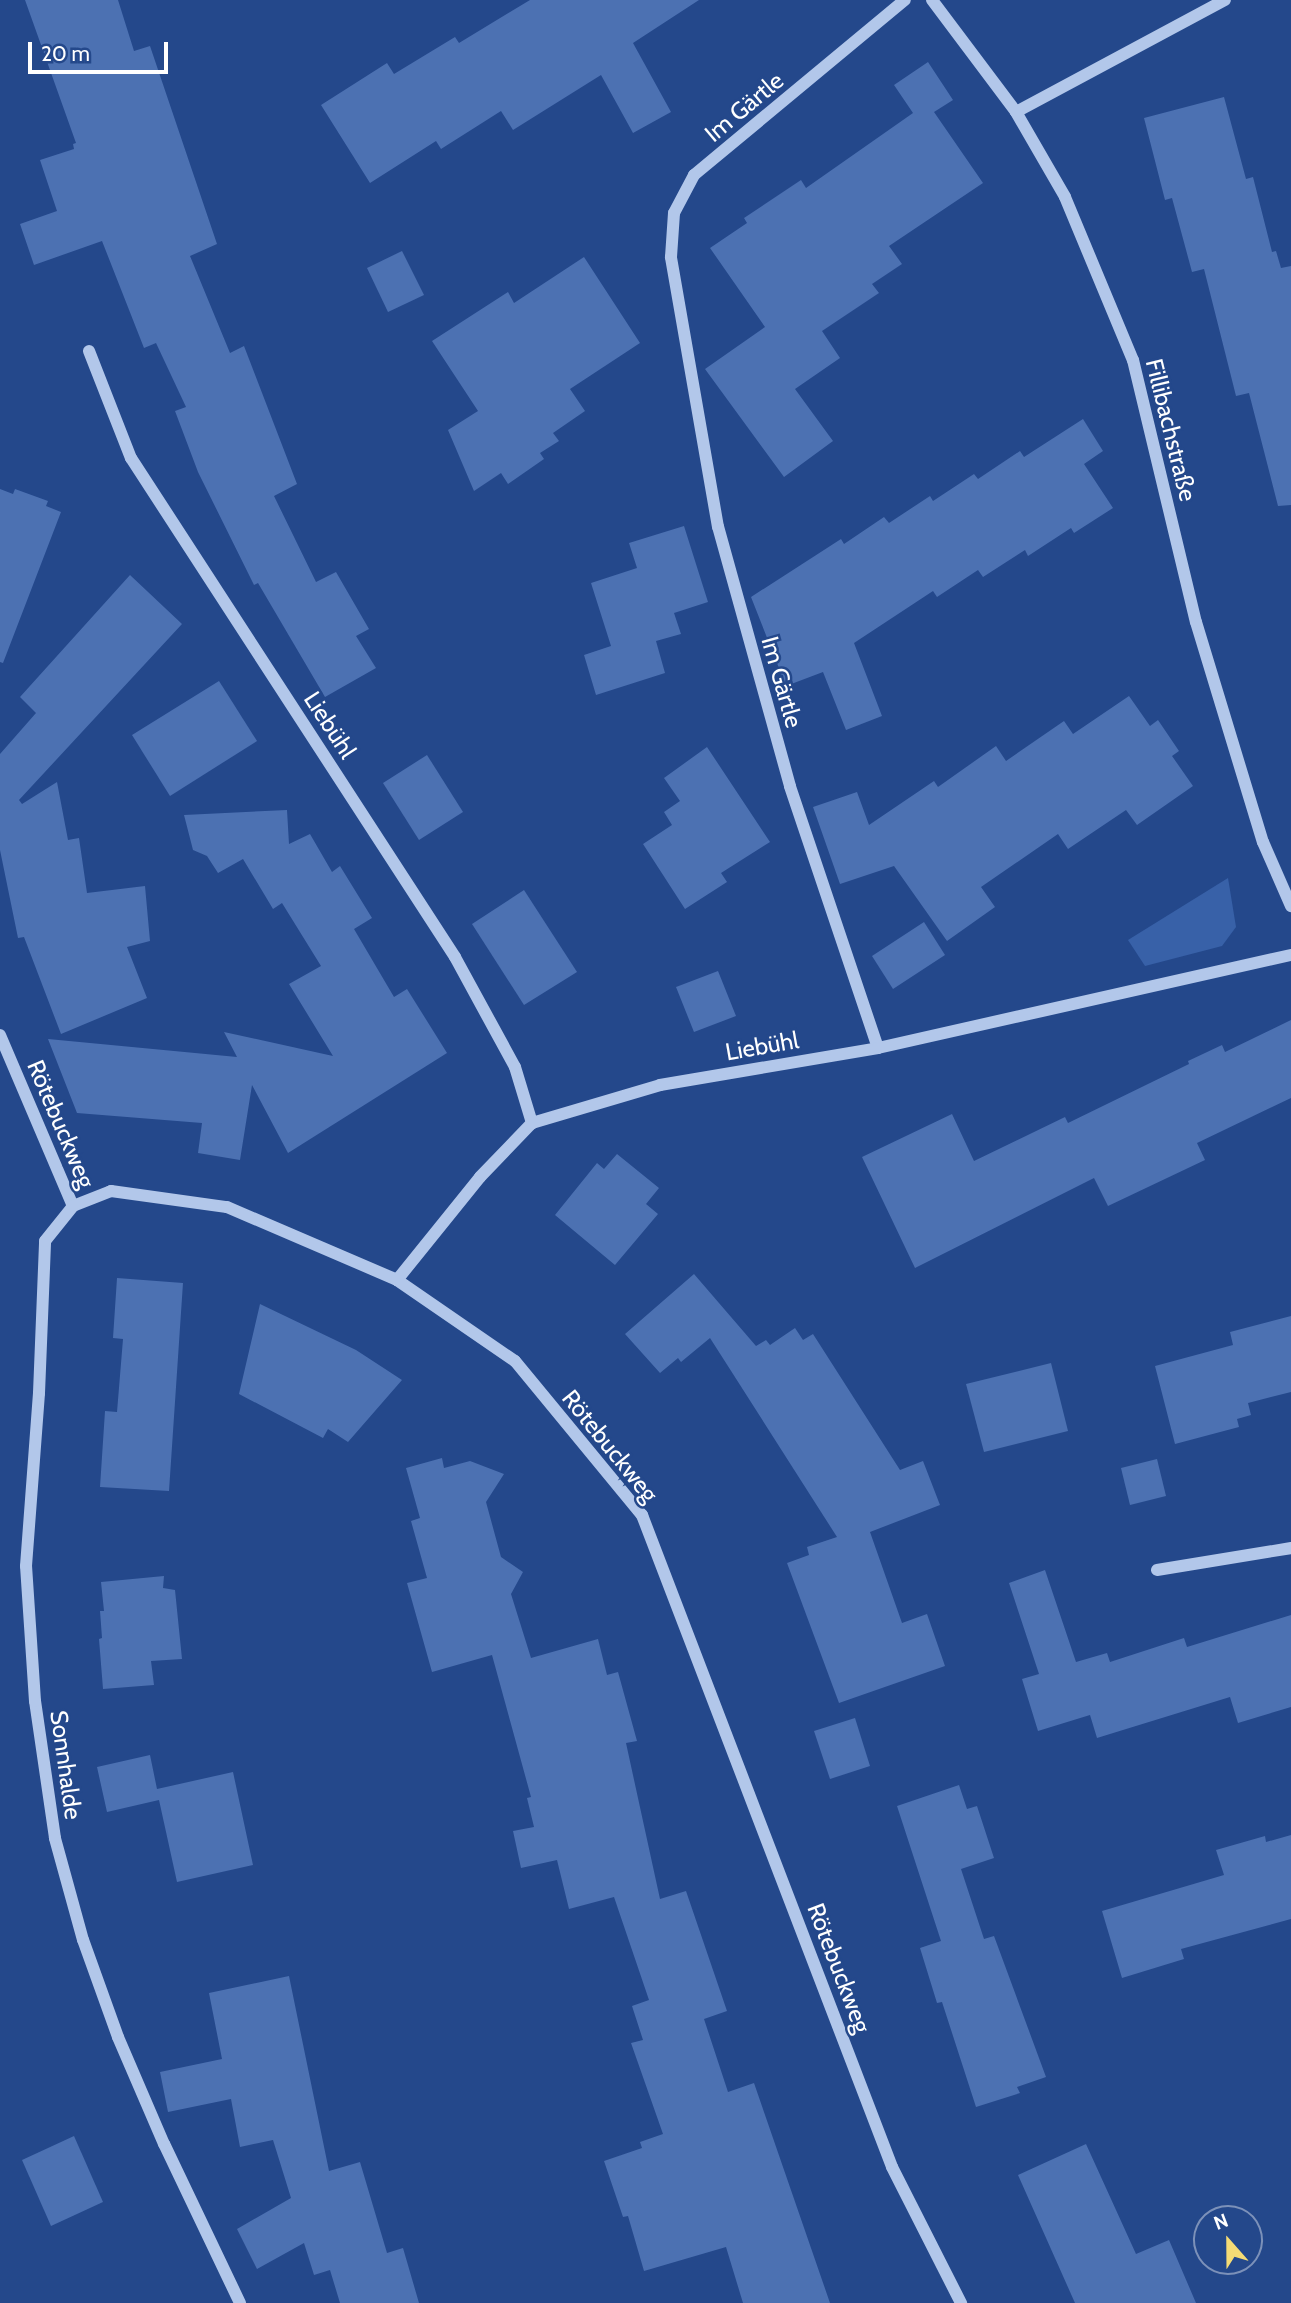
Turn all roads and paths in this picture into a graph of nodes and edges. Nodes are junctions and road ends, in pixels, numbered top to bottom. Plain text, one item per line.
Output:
1 (905, 0) edge
2 (932, 0) edge
3 (1225, 0) edge
4 (1016, 112) junction
5 (89, 351) dead end
6 (1291, 906) edge
7 (1291, 955) edge
8 (0, 1035) edge
9 (878, 1048) junction
10 (532, 1123) junction
11 (73, 1206) junction
12 (397, 1280) junction
13 (1291, 1548) edge
14 (1157, 1570) dead end
15 (240, 2303) edge
16 (961, 2303) edge

1 - 9 street, Im Gärtle
2 - 4 street, Fillibachstraße
3 - 4 street
4 - 6 street, Fillibachstraße
5 - 10 street, Liebühl
7 - 9 street
8 - 11 street, Rötebuckweg
9 - 10 street, Liebühl
10 - 12 street, Liebühl
11 - 12 street, Rötebuckweg
11 - 15 street, Sonnhalde
12 - 16 street, Rötebuckweg
13 - 14 street

